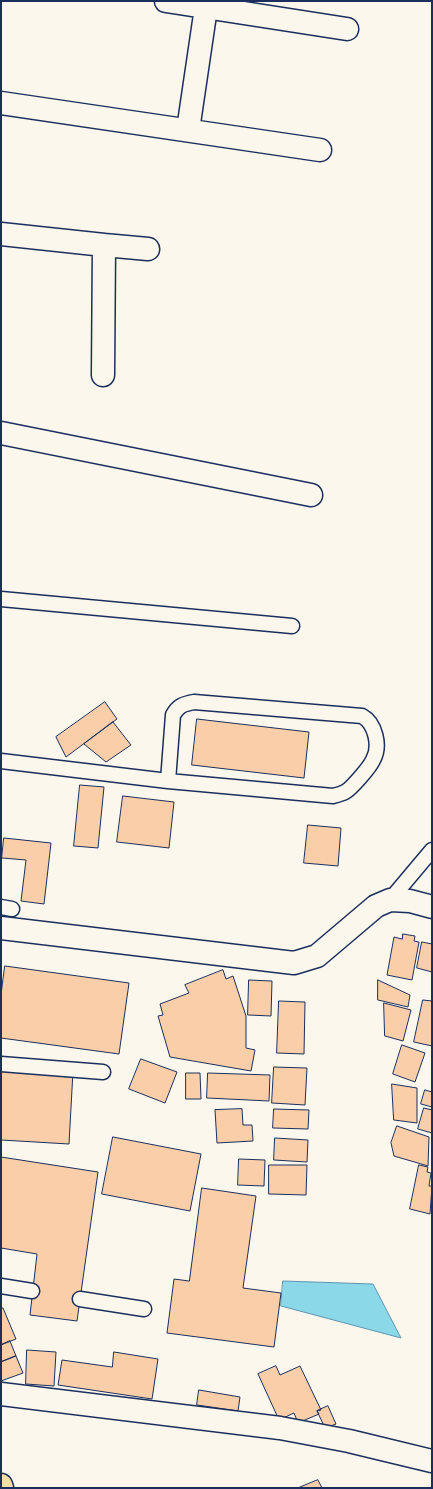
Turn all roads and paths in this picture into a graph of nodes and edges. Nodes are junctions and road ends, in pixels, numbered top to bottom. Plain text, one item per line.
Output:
1 (166, 1) edge
2 (206, 4) edge
3 (347, 29) dead end
4 (1, 103) edge
5 (188, 130) junction
6 (320, 150) dead end
7 (1, 234) edge
8 (104, 245) junction
9 (148, 249) dead end
10 (103, 375) dead end
11 (1, 433) edge
12 (312, 495) dead end
13 (1, 599) edge
14 (292, 626) dead end
15 (1, 761) edge
16 (168, 781) junction
17 (432, 850) edge
18 (390, 900) junction
19 (432, 907) edge
20 (1, 928) edge
21 (1, 1064) edge
22 (103, 1072) dead end
23 (1, 1286) edge
24 (32, 1291) dead end
25 (80, 1300) dead end
26 (144, 1309) dead end
27 (1, 1394) edge
28 (432, 1461) edge
29 (1, 1484) edge
30 (2, 1488) edge

1 - 2 street
2 - 3 street
2 - 5 street
4 - 5 street
5 - 6 street
7 - 8 street
8 - 9 street
8 - 10 street
11 - 12 street
13 - 14 lane
15 - 16 lane
16 - 16 lane
17 - 18 lane
18 - 19 street
18 - 20 street
21 - 22 lane
23 - 24 lane
25 - 26 lane
27 - 28 street
29 - 30 main road

